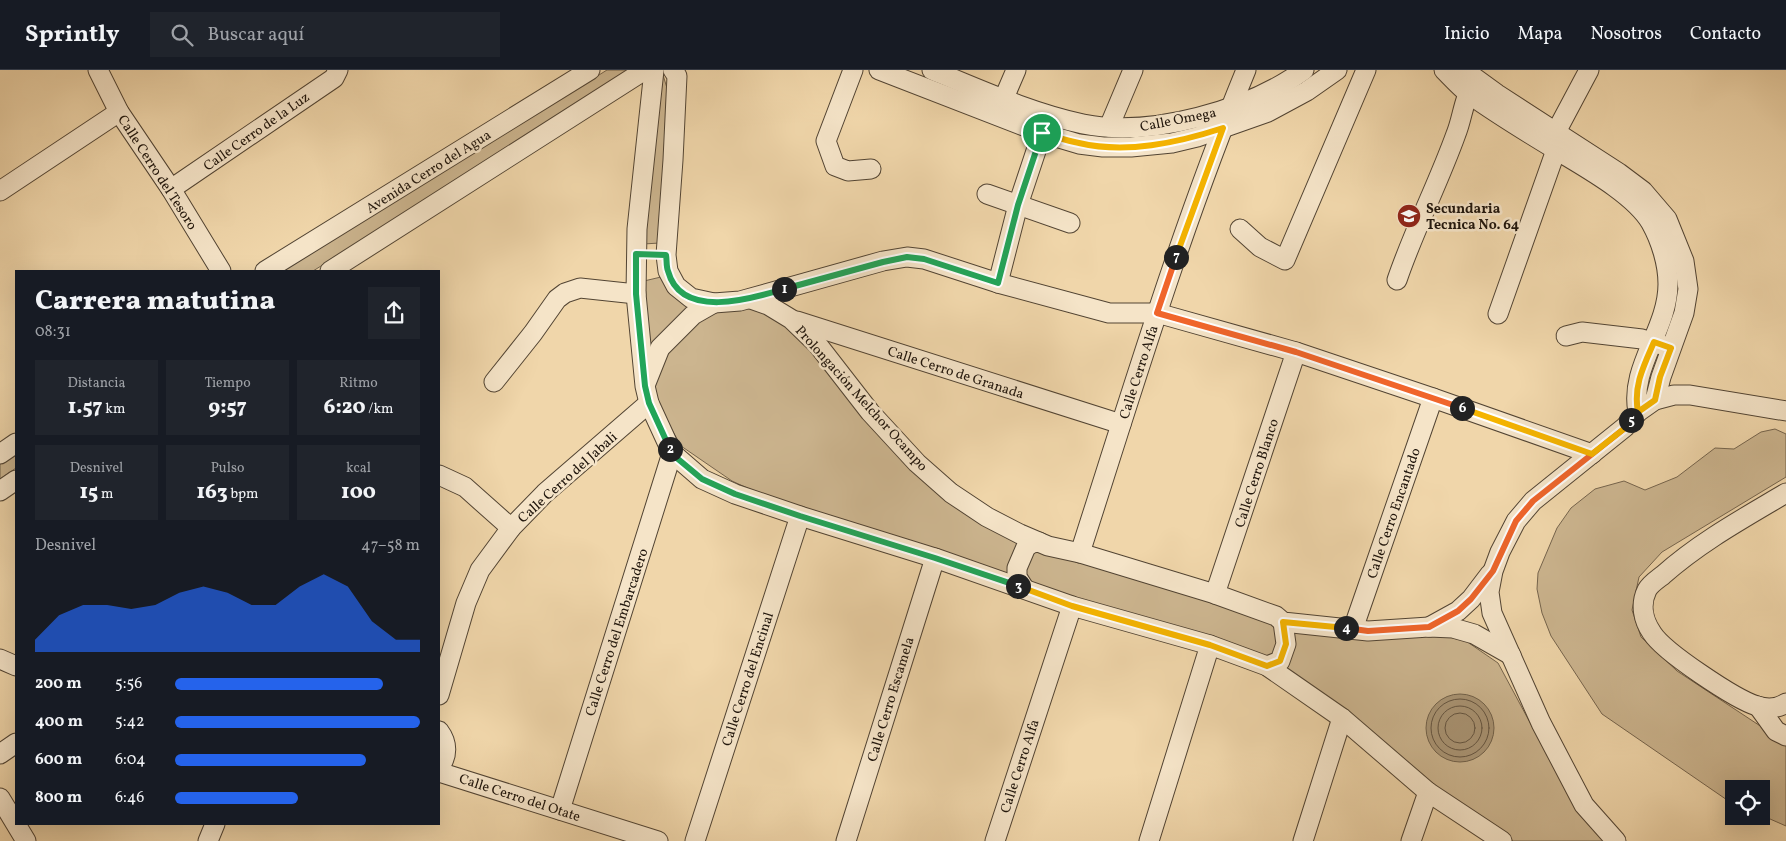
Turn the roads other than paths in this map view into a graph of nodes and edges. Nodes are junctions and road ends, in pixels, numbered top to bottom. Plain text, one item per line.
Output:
1 (98, 70) edge
2 (338, 70) edge
3 (590, 70) edge
4 (645, 70) edge
5 (654, 70) edge
6 (853, 70) edge
7 (879, 70) edge
8 (932, 70) edge
9 (1016, 70) edge
10 (1132, 70) edge
11 (1246, 70) edge
12 (1304, 70) edge
13 (1337, 70) edge
14 (1366, 70) edge
15 (1444, 70) edge
16 (1589, 70) edge
17 (676, 72) edge
18 (899, 74) edge
19 (1469, 81) edge
20 (1004, 98) junction
21 (1230, 108) junction
22 (119, 112) junction
23 (1109, 128) junction
24 (1223, 128) junction
25 (1042, 133) junction
26 (1556, 141) junction
27 (871, 169) dead end
28 (171, 189) junction
29 (0, 191) edge
30 (987, 194) dead end
31 (1018, 205) junction
32 (1070, 223) dead end
33 (1240, 229) dead end
34 (636, 254) junction
35 (666, 255) junction
36 (220, 270) edge
37 (268, 270) edge
38 (332, 270) edge
39 (1397, 280) dead end
40 (998, 283) junction
41 (636, 294) junction
42 (751, 299) junction
43 (714, 303) junction
44 (1665, 307) junction
45 (1157, 313) junction
46 (1684, 313) junction
47 (1498, 314) dead end
48 (791, 319) junction
49 (1566, 336) dead end
50 (1662, 345) junction
51 (1296, 352) junction
52 (494, 382) dead end
53 (647, 395) junction
54 (1433, 398) junction
55 (1655, 400) junction
56 (1786, 411) edge
57 (1638, 412) junction
58 (1121, 424) junction
59 (15, 444) edge
60 (0, 454) edge
61 (672, 454) junction
62 (1592, 454) junction
63 (440, 475) edge
64 (15, 481) edge
65 (0, 491) edge
66 (1786, 493) edge
67 (800, 516) junction
68 (511, 528) junction
69 (1020, 534) junction
70 (1039, 542) junction
71 (1080, 553) junction
72 (935, 558) junction
73 (1493, 571) junction
74 (997, 579) junction
75 (1024, 588) junction
76 (1216, 594) junction
77 (1072, 606) junction
78 (1283, 622) junction
79 (1429, 627) junction
80 (1353, 629) junction
81 (1210, 645) junction
82 (1511, 655) junction
83 (0, 659) edge
84 (15, 666) edge
85 (1267, 666) junction
86 (440, 692) edge
87 (1786, 704) edge
88 (1758, 706) junction
89 (1342, 718) junction
90 (440, 733) edge
91 (1786, 736) edge
92 (15, 744) edge
93 (0, 754) edge
94 (440, 766) edge
95 (440, 772) edge
96 (1428, 792) junction
97 (0, 798) edge
98 (560, 810) junction
99 (15, 823) edge
100 (16, 825) edge
101 (215, 825) edge
102 (26, 841) edge
103 (208, 841) edge
104 (658, 841) edge
105 (695, 841) edge
106 (846, 841) edge
107 (995, 841) edge
108 (1149, 841) edge
109 (1303, 841) edge
110 (1412, 841) edge
111 (1502, 841) edge
112 (1616, 841) edge

1 - 22 street, Calle Cerro del Tesoro
2 - 28 street, Calle Cerro de la Luz
3 - 37 street, Avenida Cerro del Agua
4 - 38 street
5 - 34 street
6 - 27 street
7 - 18 street, Calle Omega
8 - 20 street, Calle Omega
9 - 20 street
10 - 23 street
11 - 21 street, Calle Cerro Alfa
12 - 21 street, Calle Omega
13 - 24 street, Calle Omega
14 - 33 street
15 - 19 street
16 - 26 street
17 - 35 street, Prolongación Melchor Ocampo
18 - 25 street, Calle Omega
19 - 26 street
19 - 39 street
20 - 23 street, Calle Omega
21 - 23 street, Calle Omega
21 - 24 street, Calle Cerro Alfa
22 - 28 street, Calle Cerro del Tesoro
22 - 29 street
24 - 25 street, Calle Omega
24 - 45 street, Calle Cerro Alfa
25 - 31 street
26 - 44 street
26 - 46 street
26 - 47 street
28 - 36 street, Calle Cerro del Tesoro
30 - 31 street
31 - 32 street
31 - 40 street
34 - 35 street
34 - 41 street
35 - 43 street, Prolongación Melchor Ocampo
40 - 42 street
40 - 45 street
41 - 52 street
41 - 53 street
42 - 43 street, Prolongación Melchor Ocampo
42 - 48 street, Prolongación Melchor Ocampo
43 - 53 street
44 - 46 street
44 - 50 street
45 - 51 street
45 - 58 street, Calle Cerro Alfa
46 - 50 street
48 - 58 street, Calle Cerro de Granada
48 - 69 street, Prolongación Melchor Ocampo
49 - 50 street
50 - 55 street
50 - 57 street
51 - 54 street
51 - 76 street, Calle Cerro Blanco
53 - 61 street
53 - 68 street, Calle Cerro del Jabali
54 - 62 street
54 - 80 street, Calle Cerro Encantado
55 - 56 street
55 - 57 street
57 - 62 street
58 - 71 street, Calle Cerro Alfa
59 - 60 street
61 - 67 street
61 - 98 street, Calle Cerro del Embarcadero
62 - 73 street
63 - 68 street
64 - 65 street
66 - 88 street
67 - 72 street
67 - 105 street, Calle Cerro del Encinal
68 - 86 street, Calle Cerro del Jabali
69 - 70 street, Prolongación Melchor Ocampo
69 - 74 street
70 - 71 street, Prolongación Melchor Ocampo
70 - 75 street
71 - 76 street, Prolongación Melchor Ocampo
72 - 74 street
72 - 106 street, Calle Cerro Escamela
73 - 79 street
73 - 82 street
74 - 75 street
75 - 77 street
76 - 78 street, Prolongación Melchor Ocampo
77 - 81 street
77 - 107 street, Calle Cerro Alfa
78 - 80 street, Prolongación Melchor Ocampo
78 - 85 street
79 - 80 street, Prolongación Melchor Ocampo
79 - 82 street, Prolongación Melchor Ocampo
81 - 85 street
81 - 108 street
82 - 112 street
83 - 84 street
85 - 89 street
87 - 88 street
88 - 91 street
89 - 96 street
89 - 109 street
90 - 94 street
92 - 93 street
95 - 98 street, Calle Cerro del Otate
96 - 110 street
96 - 111 street
97 - 99 street
98 - 104 street, Calle Cerro del Otate
100 - 102 street
101 - 103 street

